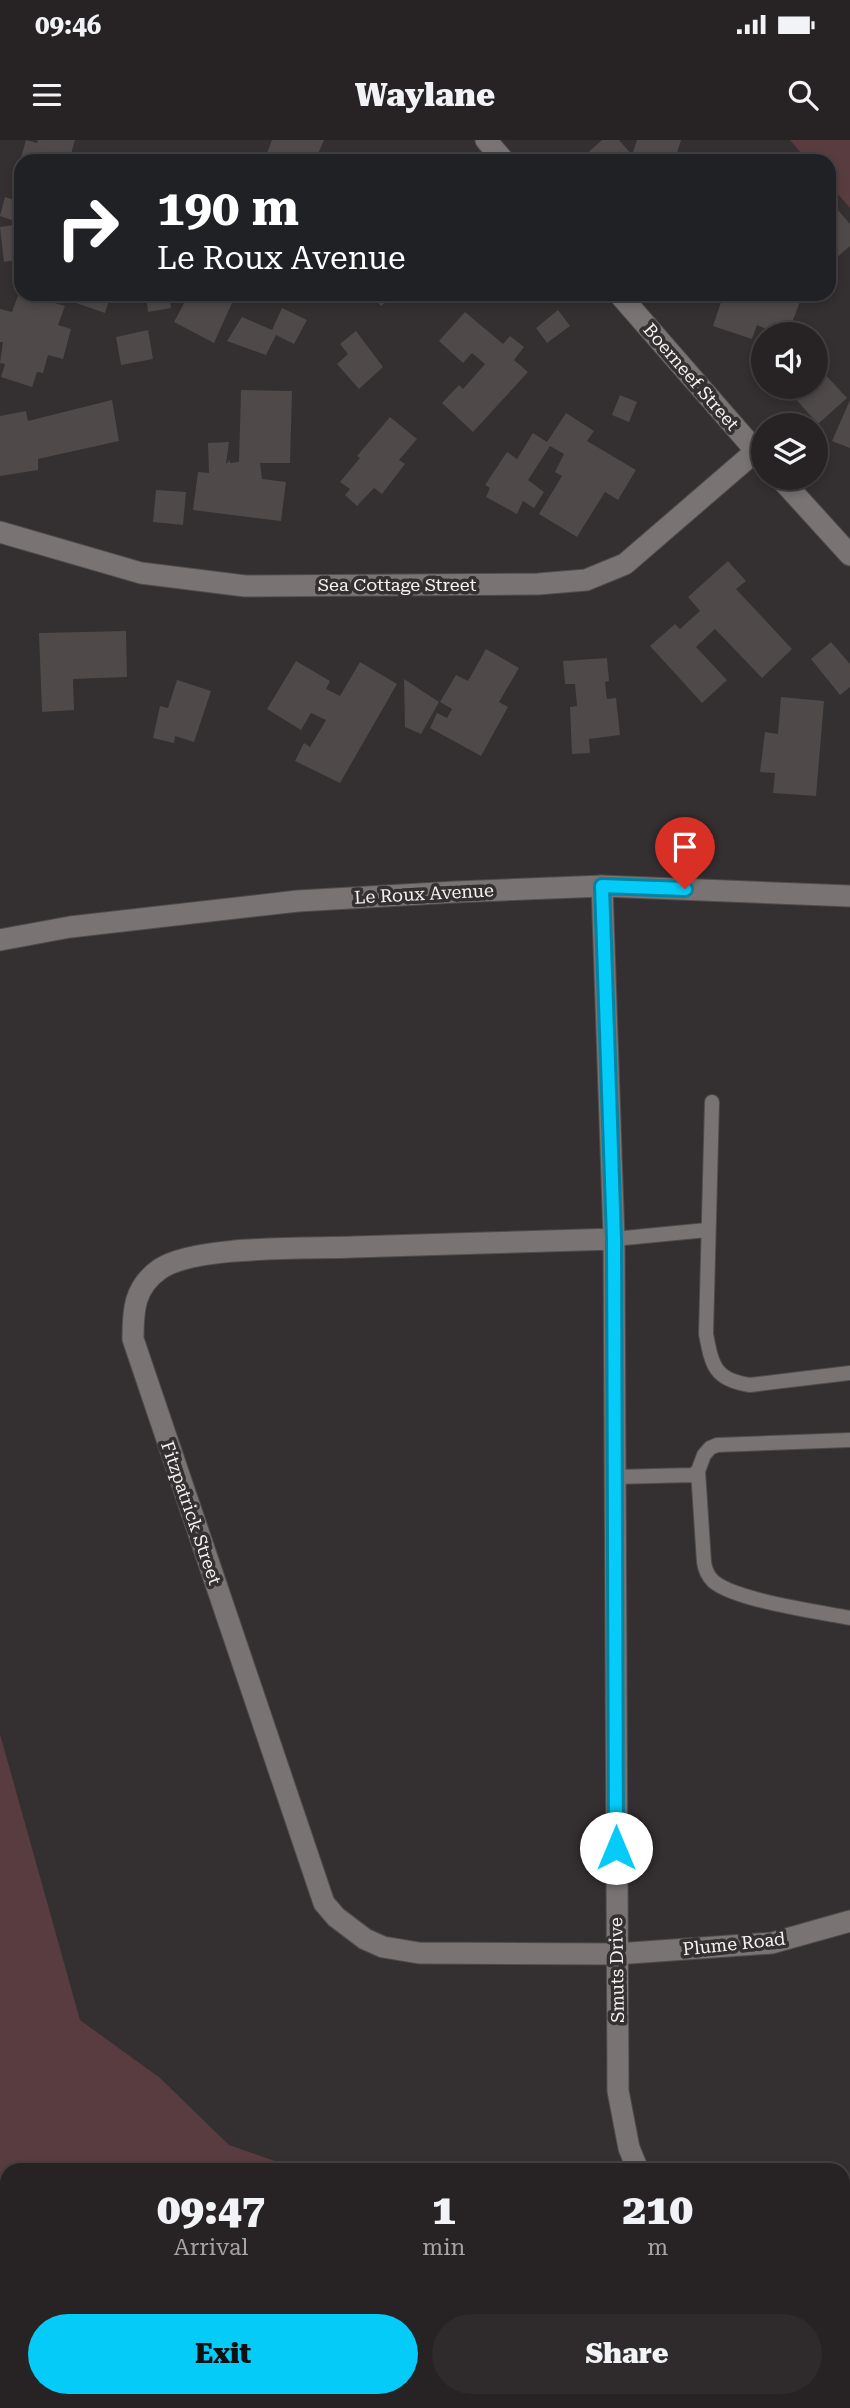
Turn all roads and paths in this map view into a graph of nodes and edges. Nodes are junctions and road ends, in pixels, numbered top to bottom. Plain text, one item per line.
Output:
1 (486, 140) edge
2 (498, 154) edge
3 (626, 301) edge
4 (751, 446) edge
5 (751, 462) edge
6 (791, 490) edge
7 (0, 532) edge
8 (850, 555) edge
9 (602, 886) junction
10 (850, 896) edge
11 (0, 940) edge
12 (712, 1102) dead end
13 (707, 1230) junction
14 (614, 1239) junction
15 (850, 1373) edge
16 (850, 1440) edge
17 (698, 1471) junction
18 (615, 1477) junction
19 (850, 1618) edge
20 (850, 1921) edge
21 (616, 1954) junction
22 (635, 2163) edge

1 - 2 street
3 - 4 street, Boerneef Street
5 - 7 street, Sea Cottage Street
6 - 8 street
9 - 10 street, Le Roux Avenue
9 - 11 street, Le Roux Avenue
9 - 14 street, Smuts Drive
12 - 13 lane
13 - 14 lane
13 - 15 lane
14 - 18 street, Smuts Drive
14 - 21 street, Fitzpatrick Street
16 - 17 lane
17 - 18 lane
17 - 19 lane
18 - 21 street, Smuts Drive
20 - 21 street, Plume Road
21 - 22 street, Smuts Drive

